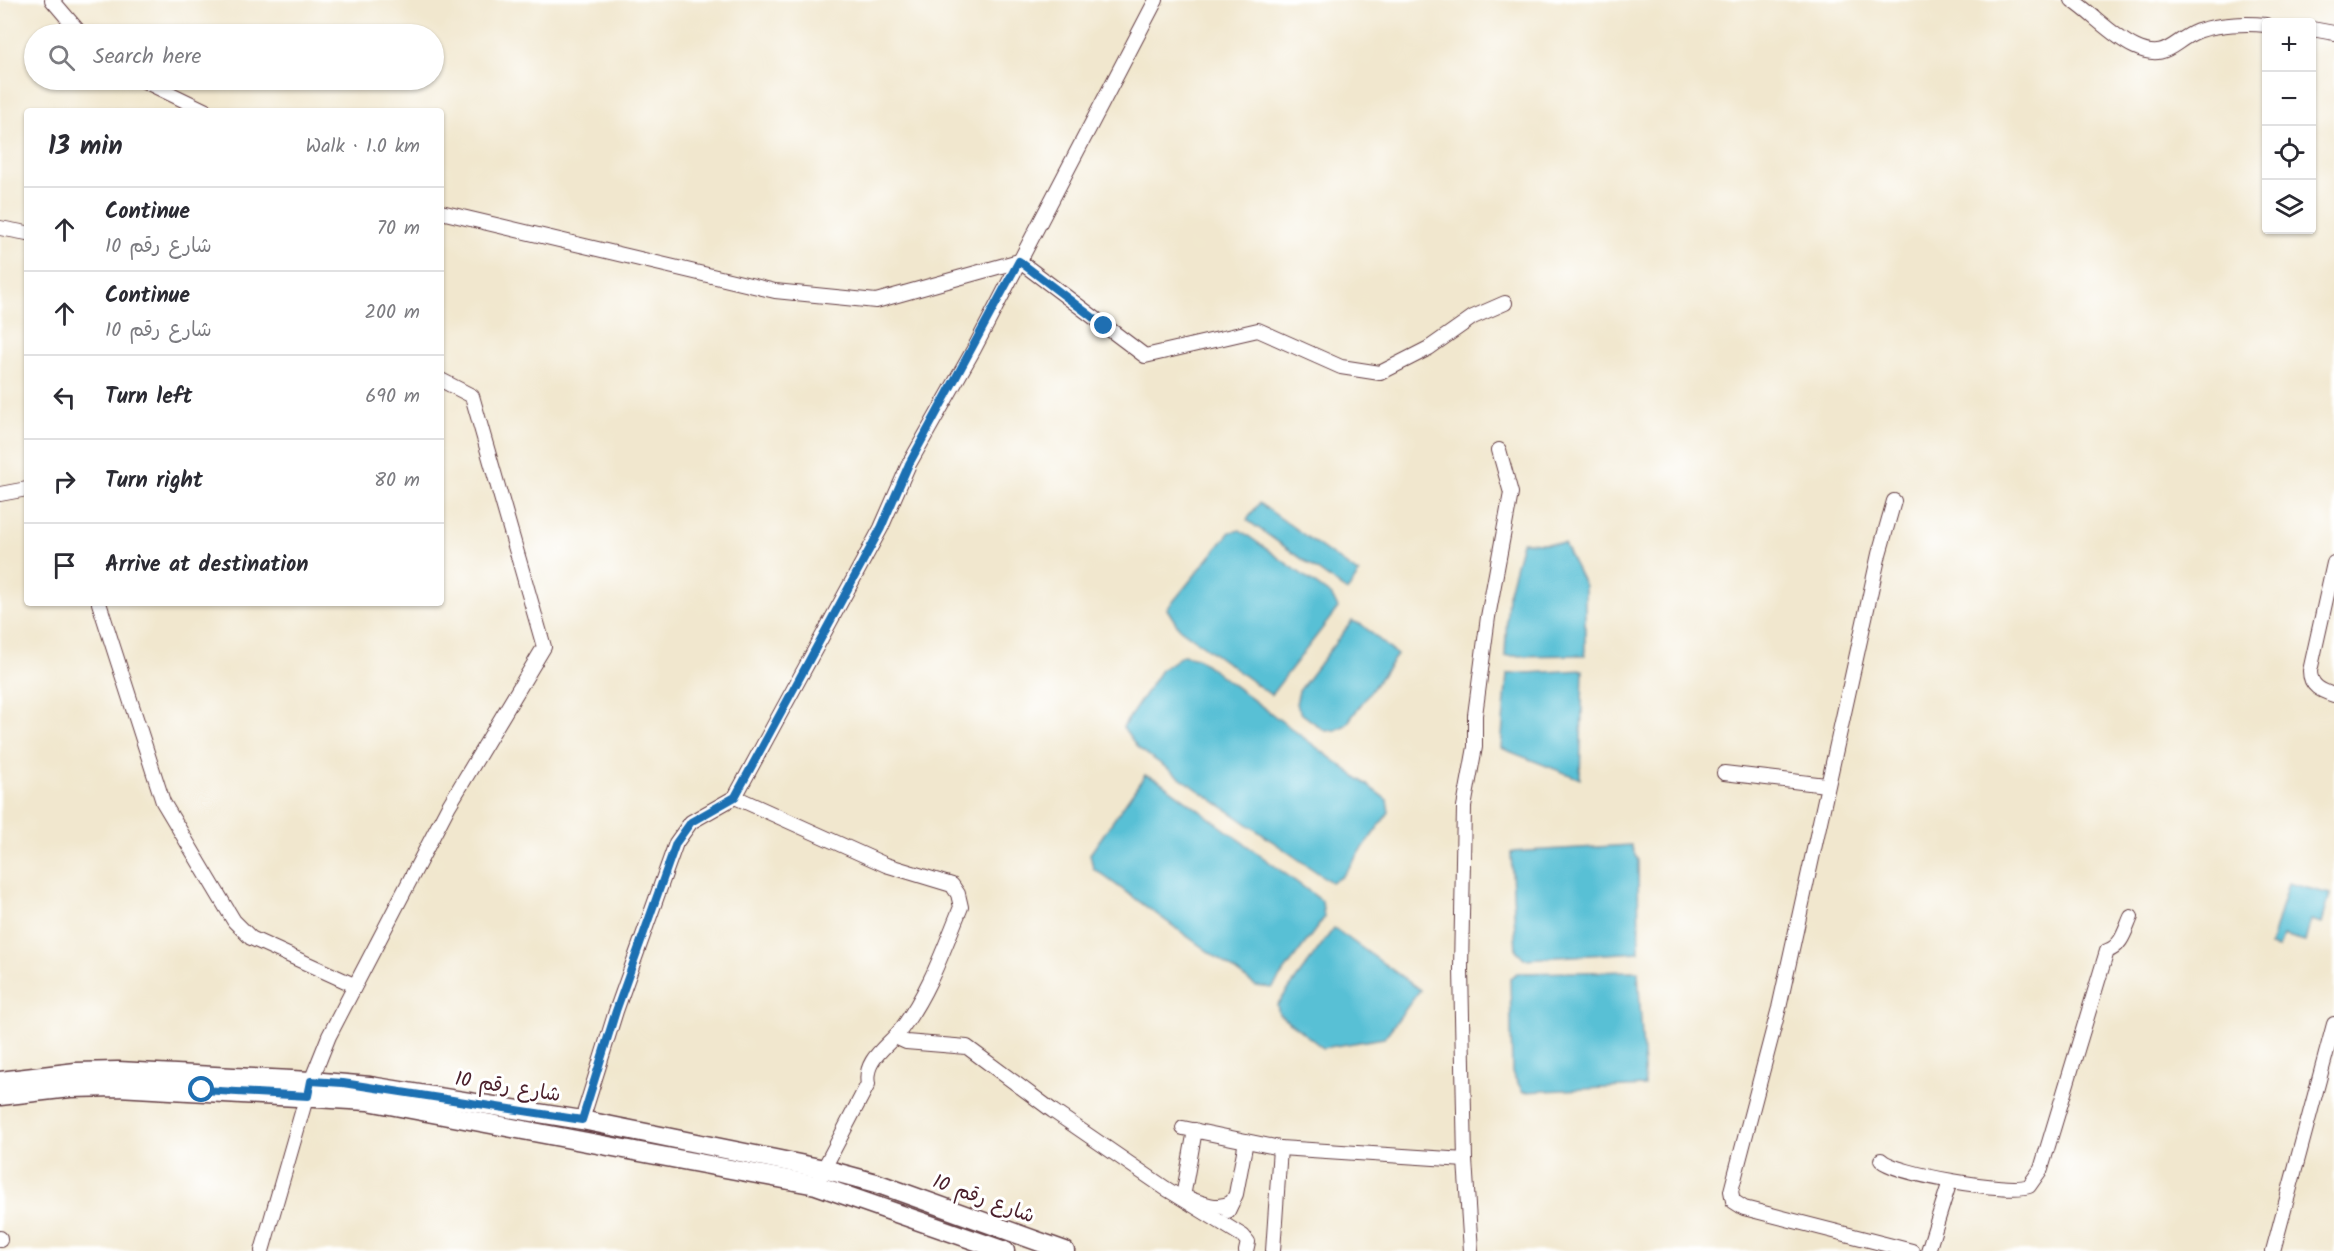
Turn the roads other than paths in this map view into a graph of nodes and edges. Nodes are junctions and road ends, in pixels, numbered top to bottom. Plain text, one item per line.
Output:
1 (52, 0) edge
2 (1156, 0) edge
3 (2072, 0) edge
4 (72, 24) edge
5 (2262, 25) edge
6 (2316, 30) edge
7 (2334, 33) edge
8 (163, 90) edge
9 (200, 108) edge
10 (444, 213) edge
11 (0, 228) edge
12 (24, 232) edge
13 (1019, 261) junction
14 (1505, 303) dead end
15 (444, 382) edge
16 (1499, 450) dead end
17 (24, 490) edge
18 (0, 494) edge
19 (1894, 501) dead end
20 (2334, 562) edge
21 (100, 606) edge
22 (2334, 695) edge
23 (1724, 772) dead end
24 (1826, 785) junction
25 (735, 797) junction
26 (2131, 917) dead end
27 (354, 986) junction
28 (2334, 1024) edge
29 (896, 1037) junction
30 (0, 1081) edge
31 (310, 1088) junction
32 (0, 1096) edge
33 (582, 1120) junction
34 (1246, 1141) junction
35 (1280, 1148) junction
36 (1465, 1160) junction
37 (1881, 1160) dead end
38 (820, 1177) junction
39 (1950, 1180) junction
40 (1183, 1197) junction
41 (1232, 1202) junction
42 (1224, 1224) junction
43 (1250, 1250) edge
44 (262, 1251) edge
45 (1005, 1251) edge
46 (1065, 1251) edge
47 (1273, 1251) edge
48 (1471, 1251) edge
49 (1912, 1251) edge
50 (1928, 1251) edge
51 (2273, 1251) edge

1 - 4 street
2 - 13 street
3 - 5 street
6 - 7 street
8 - 9 street
10 - 13 street
11 - 12 street
13 - 14 street
13 - 25 street
15 - 27 street
16 - 36 street
17 - 18 street
19 - 24 street
20 - 22 street
21 - 27 street
23 - 24 street
24 - 49 street
25 - 29 street
25 - 33 street
26 - 39 street
27 - 31 street
28 - 51 street
29 - 38 street
29 - 40 street
30 - 31 main road, شارع رقم 10
31 - 32 main road, شارع رقم 10
31 - 33 main road, شارع رقم 10
31 - 38 main road, شارع رقم 10
31 - 44 street
33 - 38 main road, شارع رقم 10
34 - 35 street
34 - 40 street
34 - 41 street
35 - 36 street
35 - 47 street
36 - 48 street
37 - 39 street
38 - 45 main road, شارع رقم 10
38 - 46 main road, شارع رقم 10
39 - 50 street
40 - 41 street
40 - 42 street
41 - 42 street
42 - 43 street

